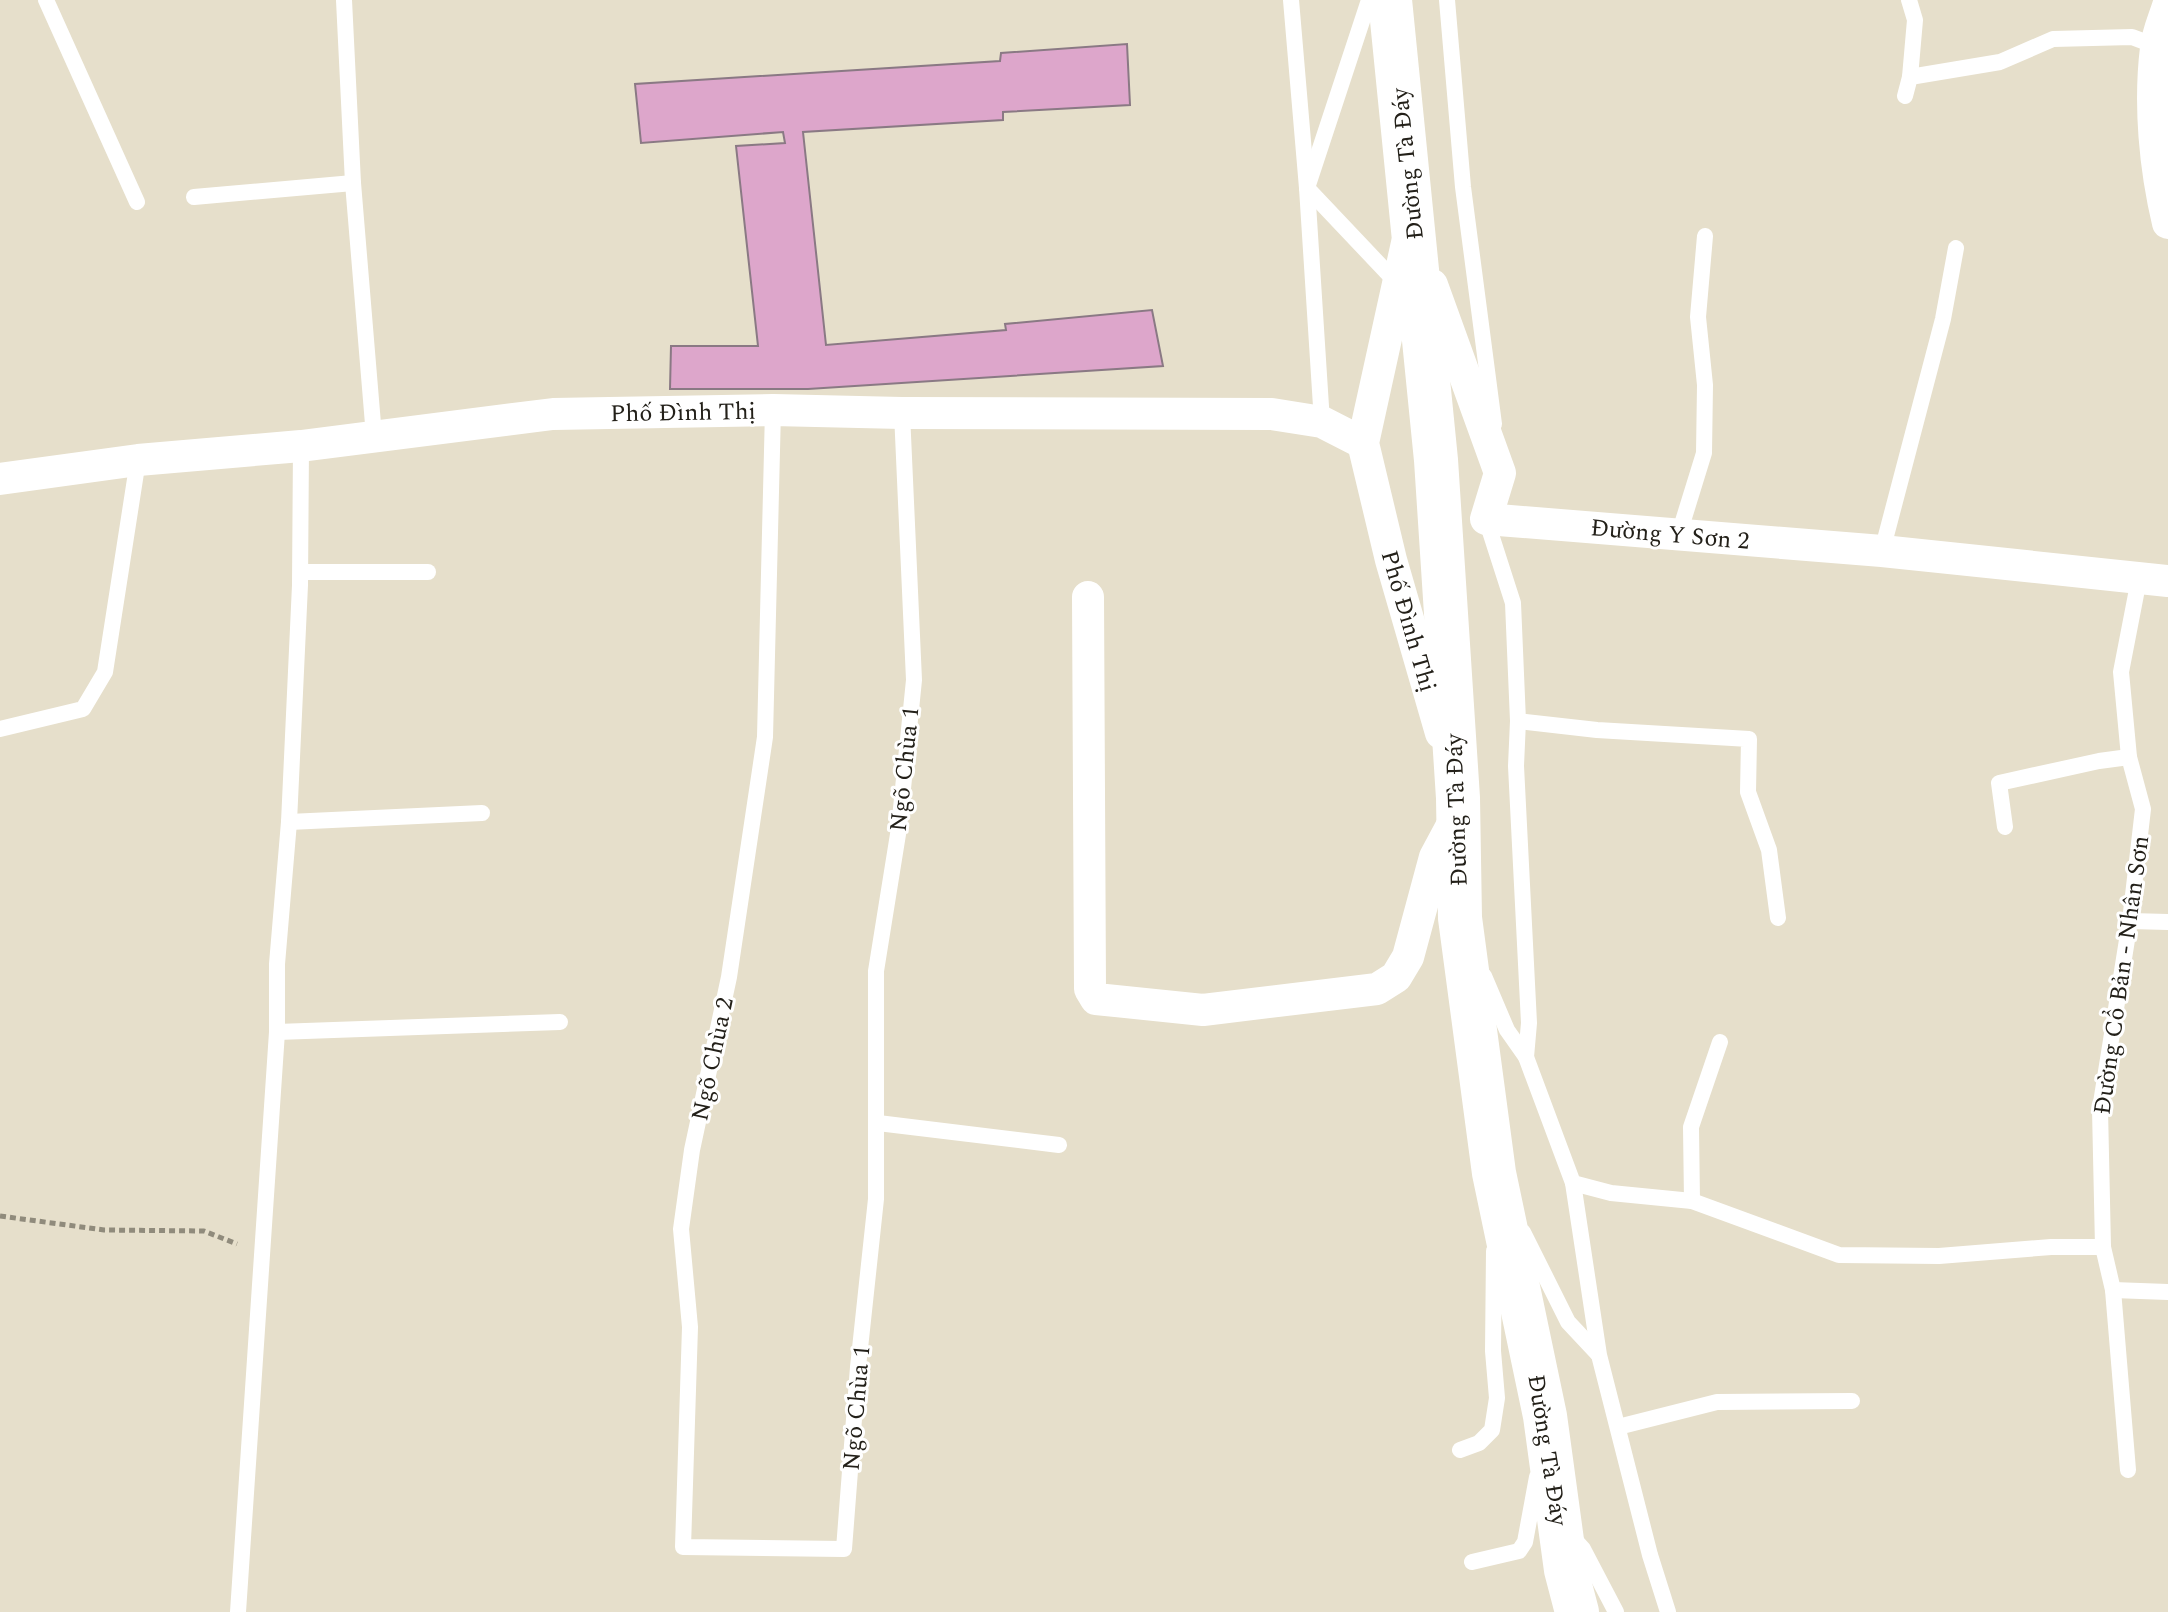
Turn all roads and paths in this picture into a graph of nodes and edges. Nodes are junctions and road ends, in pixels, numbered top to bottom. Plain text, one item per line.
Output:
1 (46, 0) edge
2 (344, 0) edge
3 (1291, 0) edge
4 (1369, 0) edge
5 (1390, 0) edge
6 (1447, 0) edge
7 (1909, 0) edge
8 (2168, 6) edge
9 (2156, 46) junction
10 (1910, 77) junction
11 (1905, 96) dead end
12 (2161, 116) edge
13 (353, 183) junction
14 (1307, 188) junction
15 (194, 197) dead end
16 (137, 202) dead end
17 (1413, 220) junction
18 (2168, 223) edge
19 (1705, 236) dead end
20 (1956, 248) dead end
21 (1396, 282) junction
22 (773, 410) junction
23 (902, 413) junction
24 (1322, 422) junction
25 (374, 436) junction
26 (1363, 443) junction
27 (301, 446) junction
28 (138, 460) junction
29 (1500, 473) junction
30 (0, 479) edge
31 (1486, 519) junction
32 (1679, 534) junction
33 (1882, 551) junction
34 (301, 572) junction
35 (428, 572) dead end
36 (2154, 580) edge
37 (1088, 597) dead end
38 (1518, 721) junction
39 (0, 729) edge
40 (2129, 757) junction
41 (1458, 806) junction
42 (482, 813) dead end
43 (289, 822) junction
44 (2005, 827) dead end
45 (1460, 918) junction
46 (1778, 918) dead end
47 (2130, 921) junction
48 (2168, 922) edge
49 (560, 1022) dead end
50 (277, 1032) junction
51 (1720, 1042) dead end
52 (1526, 1057) junction
53 (878, 1123) junction
54 (1059, 1145) dead end
55 (1573, 1183) junction
56 (1496, 1186) junction
57 (1692, 1201) junction
58 (0, 1216) edge
59 (2103, 1247) junction
60 (260, 1254) junction
61 (2113, 1290) junction
62 (2168, 1292) edge
63 (1599, 1355) junction
64 (1852, 1401) dead end
65 (1545, 1416) junction
66 (1618, 1427) junction
67 (1460, 1450) dead end
68 (2128, 1470) dead end
69 (1561, 1525) junction
70 (844, 1549) joint
71 (1472, 1562) dead end
72 (1567, 1597) edge
73 (238, 1612) edge
74 (1616, 1612) edge
75 (1668, 1612) edge

1 - 16 lane
2 - 13 lane
3 - 14 lane
4 - 14 lane
5 - 17 street, Đường Tà Đáy
6 - 29 lane
7 - 10 lane
8 - 9 street
9 - 10 lane
9 - 12 street
10 - 11 lane
12 - 18 street
13 - 15 lane
13 - 25 lane
14 - 21 lane
14 - 24 lane
17 - 21 street, Phố Đình Thị
17 - 29 street
17 - 41 street, Đường Tà Đáy
19 - 32 lane
20 - 33 lane
21 - 26 street, Phố Đình Thị
22 - 23 street, Phố Đình Thị
22 - 25 street, Phố Đình Thị
22 - 70 lane, Ngõ Chùa 2
23 - 24 street, Phố Đình Thị
23 - 53 lane, Ngõ Chùa 1
24 - 26 street, Phố Đình Thị
25 - 27 street, Phố Đình Thị
26 - 41 street, Phố Đình Thị
27 - 28 street, Phố Đình Thị
27 - 34 lane
28 - 30 street, Phố Đình Thị
28 - 39 lane
29 - 31 street
31 - 32 street, Đường Y Sơn 2
31 - 38 lane
32 - 33 street, Đường Y Sơn 2
33 - 36 street, Đường Y Sơn 2
34 - 35 lane
34 - 43 lane
36 - 40 lane, Đường Cổ Bản - Nhân Sơn
37 - 41 street
38 - 46 lane
38 - 52 lane
40 - 44 lane
40 - 47 lane, Đường Cổ Bản - Nhân Sơn
41 - 45 street, Đường Tà Đáy
42 - 43 lane
43 - 50 lane
45 - 52 lane
45 - 56 street, Đường Tà Đáy
47 - 48 lane
47 - 59 lane, Đường Cổ Bản - Nhân Sơn
49 - 50 lane
50 - 60 lane
51 - 57 lane
52 - 55 lane
53 - 54 lane
53 - 70 lane, Ngõ Chùa 1
55 - 57 lane
55 - 63 lane
56 - 63 lane
56 - 65 street, Đường Tà Đáy
56 - 67 lane
57 - 59 lane
58 - 60 path
59 - 61 lane, Đường Cổ Bản - Nhân Sơn
60 - 73 lane
61 - 62 lane
61 - 68 lane, Đường Cổ Bản - Nhân Sơn
63 - 66 lane
64 - 66 lane
65 - 69 street, Đường Tà Đáy
65 - 71 lane
66 - 75 lane
69 - 72 street, Đường Tà Đáy
69 - 74 lane

